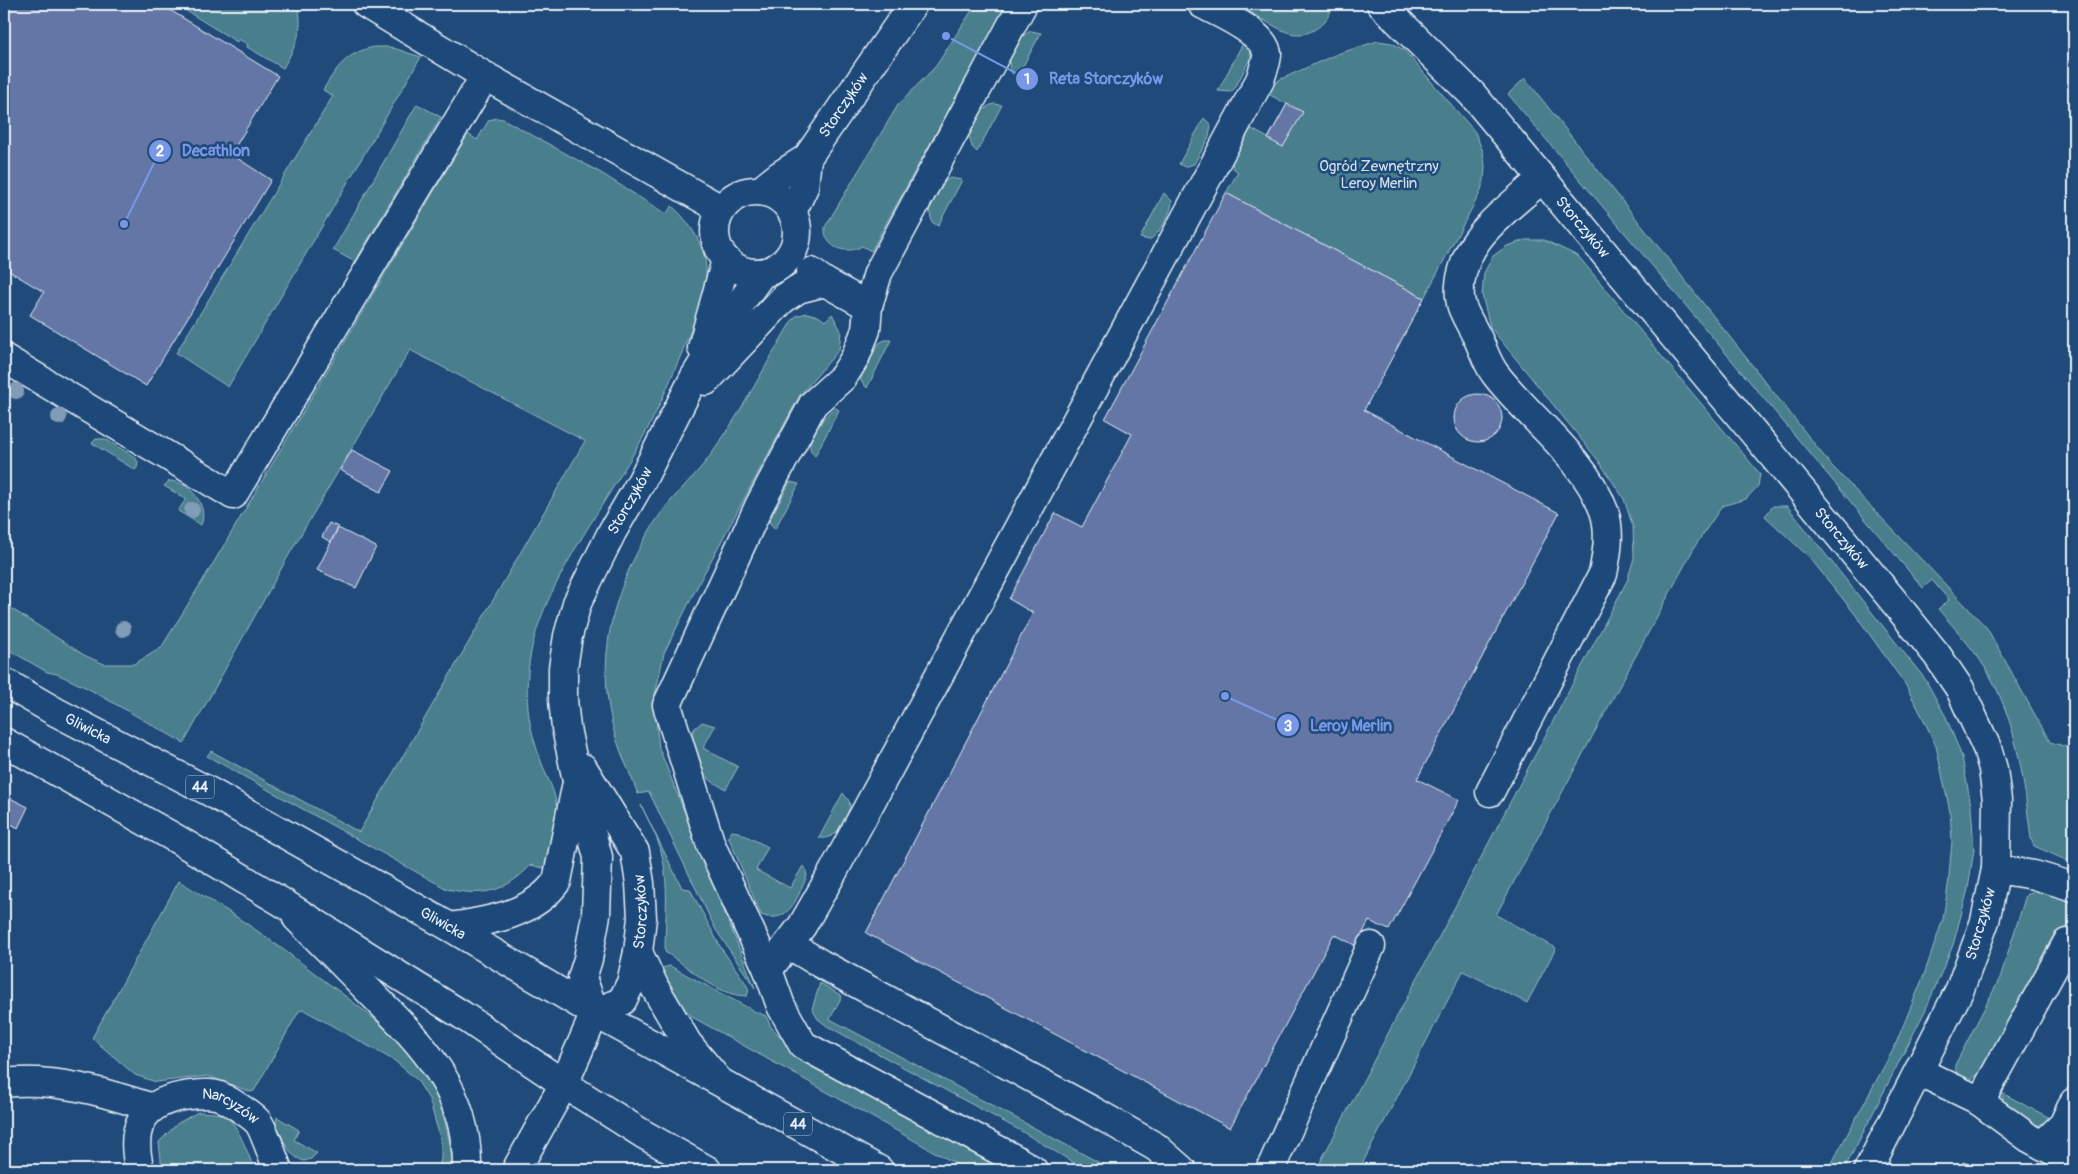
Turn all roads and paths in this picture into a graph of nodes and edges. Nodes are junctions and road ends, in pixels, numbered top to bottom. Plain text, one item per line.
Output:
1 (366, 4) edge
2 (913, 4) edge
3 (1023, 4) edge
4 (1202, 4) edge
5 (1381, 4) edge
6 (485, 76) junction
7 (807, 158) junction
8 (1541, 179) junction
9 (760, 191) junction
10 (721, 209) junction
11 (792, 212) junction
12 (790, 256) junction
13 (726, 260) junction
14 (762, 272) junction
15 (825, 282) junction
16 (868, 306) junction
17 (4, 358) edge
18 (694, 378) junction
19 (680, 409) junction
20 (4, 682) edge
21 (4, 742) edge
22 (572, 750) junction
23 (577, 781) junction
24 (1490, 792) dead end
25 (1996, 869) junction
26 (2074, 887) edge
27 (280, 901) junction
28 (450, 927) junction
29 (2067, 943) dead end
30 (788, 944) junction
31 (1371, 946) dead end
32 (638, 952) junction
33 (768, 970) junction
34 (595, 1013) junction
35 (1920, 1072) junction
36 (717, 1079) junction
37 (4, 1083) edge
38 (564, 1084) junction
39 (1980, 1102) junction
40 (2074, 1102) edge
41 (150, 1107) junction
42 (2042, 1145) junction
43 (2074, 1162) edge
44 (140, 1170) edge
45 (278, 1170) edge
46 (468, 1170) edge
47 (516, 1170) edge
48 (707, 1170) edge
49 (879, 1170) edge
50 (1033, 1170) edge
51 (1182, 1170) edge
52 (1270, 1170) edge
53 (1868, 1170) edge

1 - 6 street
2 - 7 street, Storczyków
3 - 16 street
4 - 30 street
5 - 8 street, Storczyków
6 - 10 street
6 - 17 street
7 - 9 street, Storczyków
7 - 11 street
8 - 24 street
8 - 25 street, Storczyków
9 - 10 street
9 - 11 street
10 - 13 street
11 - 12 street
12 - 14 street
12 - 15 street
13 - 14 street
13 - 18 street
14 - 18 street, Storczyków
15 - 16 street
15 - 19 street
16 - 33 street
18 - 19 street, Storczyków
19 - 22 street, Storczyków
20 - 28 street, Gliwicka / 44
21 - 27 street
22 - 23 street, Storczyków
22 - 32 street, Storczyków
23 - 28 street, Storczyków
23 - 34 street, Storczyków
25 - 26 street
25 - 35 street, Storczyków
27 - 38 street
27 - 46 street
28 - 34 street, Gliwicka / 44
29 - 39 street
30 - 33 street
30 - 51 street
31 - 52 street
32 - 34 street, Storczyków
32 - 36 street
33 - 50 street
34 - 36 street, Gliwicka / 44
34 - 38 street
35 - 39 street
35 - 53 street, Storczyków
36 - 49 street, Gliwicka / 44
37 - 41 street
38 - 47 street
38 - 48 street
39 - 42 street
40 - 42 street
41 - 44 street
41 - 45 street, Narcyzów
42 - 43 street

